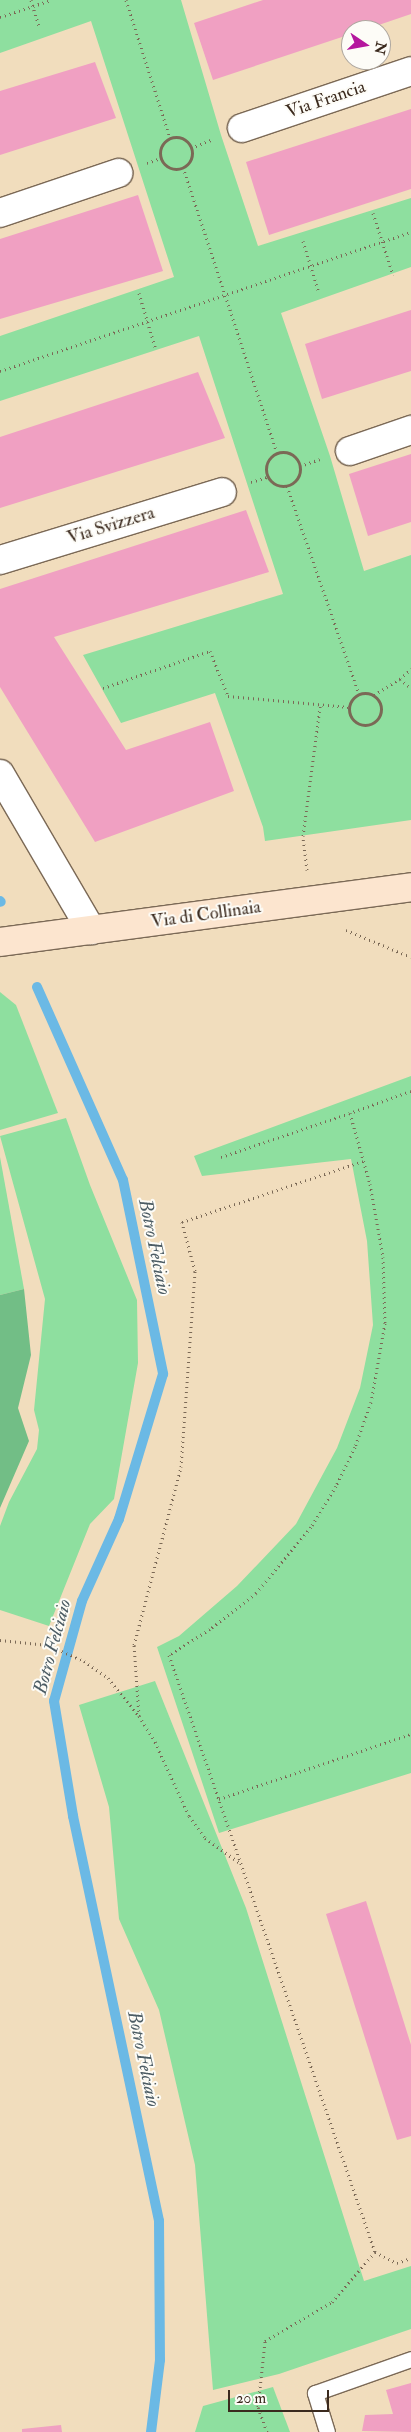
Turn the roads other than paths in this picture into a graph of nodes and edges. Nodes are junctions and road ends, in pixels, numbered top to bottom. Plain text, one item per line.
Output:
1 (411, 71) edge
2 (231, 132) road end
3 (129, 169) road end
4 (0, 213) edge
5 (411, 430) edge
6 (350, 451) dead end
7 (222, 492) dead end
8 (0, 560) edge
9 (0, 774) edge
10 (411, 887) edge
11 (91, 930) junction
12 (0, 942) edge
13 (411, 2359) edge
14 (327, 2432) edge

1 - 2 street, Via Francia
3 - 4 street
5 - 6 street
7 - 8 street, Via Svizzera
9 - 11 street
10 - 11 street, Via di Collinaia
11 - 12 street, Via di Collinaia
13 - 14 lane

